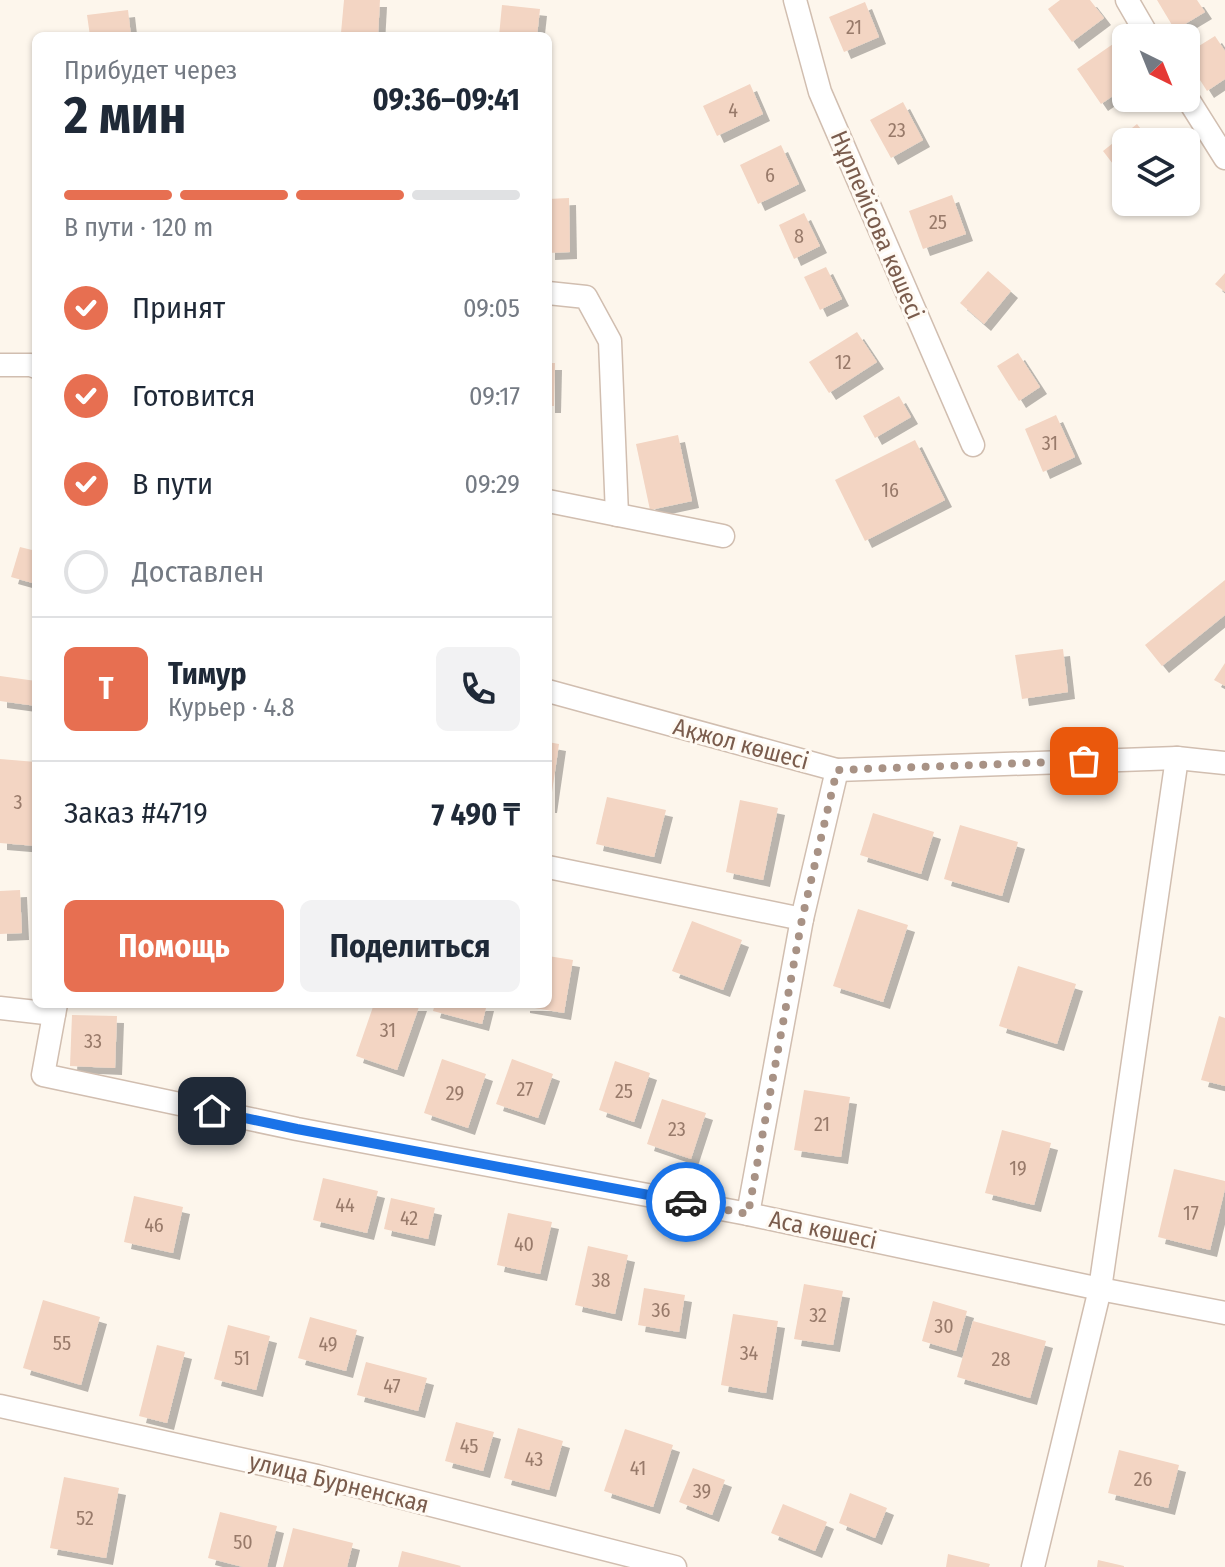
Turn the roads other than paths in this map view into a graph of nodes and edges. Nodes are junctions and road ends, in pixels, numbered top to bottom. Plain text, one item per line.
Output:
1 (795, 0) edge
2 (1127, 0) edge
3 (1141, 24) edge
4 (1196, 112) edge
5 (1225, 158) edge
6 (552, 293) edge
7 (0, 365) edge
8 (32, 366) edge
9 (973, 445) dead end
10 (552, 502) edge
11 (617, 515) junction
12 (723, 536) dead end
13 (552, 692) edge
14 (1177, 758) junction
15 (1225, 763) edge
16 (837, 770) junction
17 (552, 868) edge
18 (802, 919) junction
19 (0, 1008) edge
20 (55, 1009) edge
21 (748, 1214) junction
22 (1100, 1289) junction
23 (1225, 1313) edge
24 (0, 1406) edge
25 (675, 1567) edge
26 (1033, 1567) edge

1 - 9 street, Нұрпейісова көшесі
2 - 3 street
4 - 5 street
6 - 11 street
7 - 8 street
10 - 11 street
11 - 12 street
13 - 16 street, Ақжол көшесі
14 - 15 street, Ақжол көшесі
14 - 16 street, Ақжол көшесі
14 - 22 street
16 - 18 street
17 - 18 street
18 - 21 street
19 - 20 street
20 - 21 street, Аса көшесі
21 - 22 street, Аса көшесі
22 - 23 street, Аса көшесі
22 - 26 street
24 - 25 street, улица Бурненская

